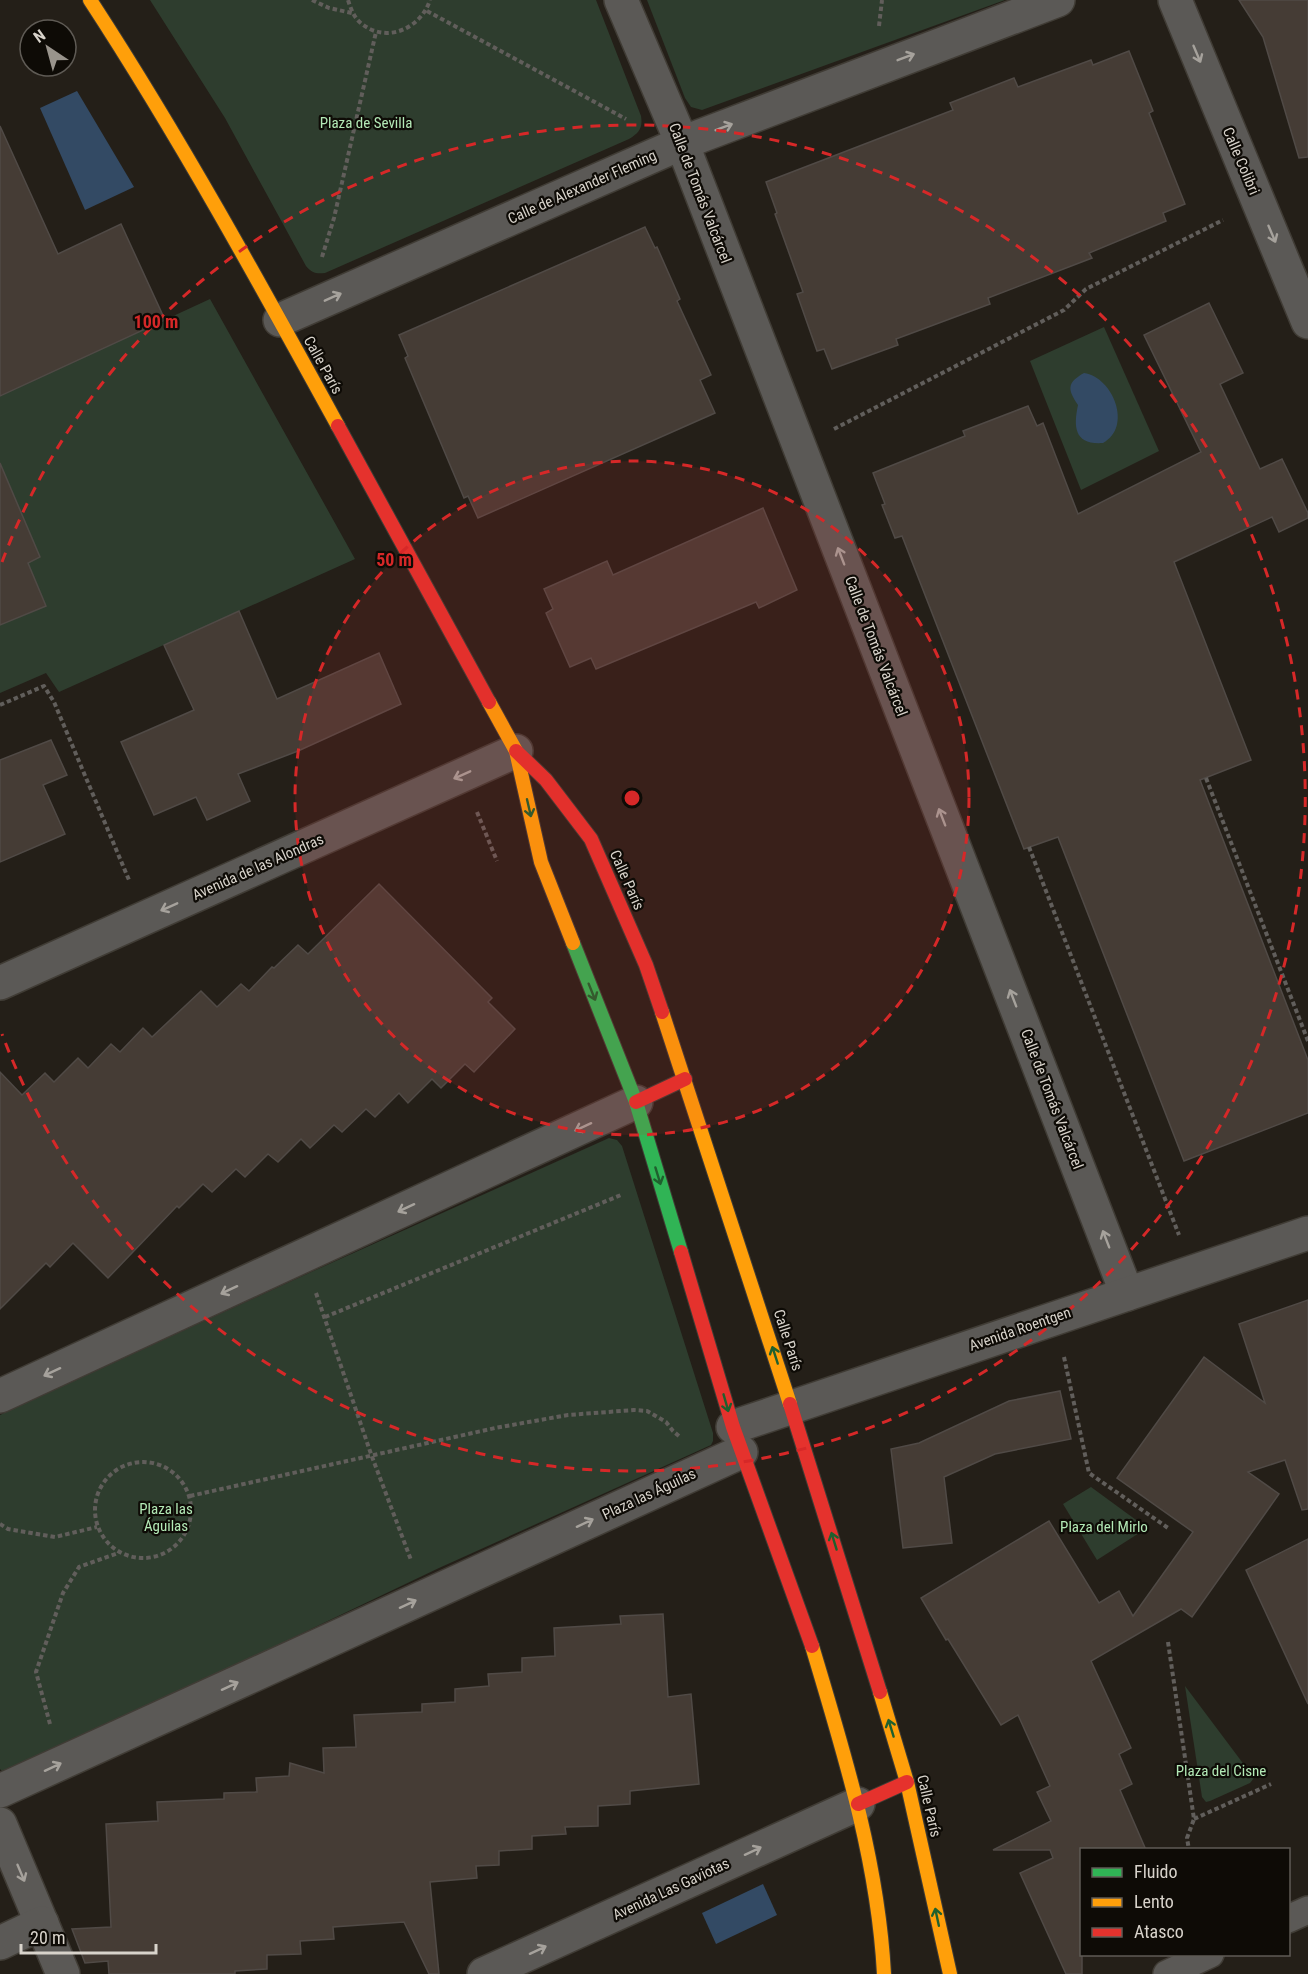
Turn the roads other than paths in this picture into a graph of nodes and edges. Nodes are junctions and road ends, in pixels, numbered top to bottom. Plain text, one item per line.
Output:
1 (90, 0) edge
2 (621, 0) edge
3 (1058, 0) edge
4 (1175, 0) edge
5 (682, 143) junction
6 (280, 320) junction
7 (1308, 322) edge
8 (516, 751) junction
9 (0, 983) edge
10 (685, 1079) junction
11 (636, 1102) junction
12 (1308, 1233) edge
13 (1127, 1294) junction
14 (0, 1396) edge
15 (792, 1406) junction
16 (737, 1439) junction
17 (907, 1782) junction
18 (0, 1791) edge
19 (858, 1804) junction
20 (0, 1824) edge
21 (1308, 1910) edge
22 (1290, 1918) edge
23 (42, 1923) junction
24 (0, 1943) edge
25 (1206, 1956) edge
26 (63, 1974) edge
27 (484, 1974) edge
28 (884, 1974) edge
29 (950, 1974) edge
30 (1167, 1974) edge

1 - 6 main road, Calle París
2 - 5 street, Calle de Tomás Valcárcel
5 -> 3 street, Calle de Alexander Fleming
4 -> 7 street, Calle Colibri
6 -> 5 street, Calle de Alexander Fleming
13 -> 5 street, Calle de Tomás Valcárcel
6 - 8 main road, Calle París
8 -> 9 street, Avenida de las Alondras
8 - 10 main road, Calle París
8 -> 11 main road, Calle París
10 - 11 main road
15 -> 10 main road, Calle París
11 -> 14 street
11 -> 16 main road, Calle París
12 - 13 street, Avenida Roentgen
13 - 15 street, Avenida Roentgen
15 - 16 street, Avenida Roentgen
17 -> 15 main road, Calle París
18 -> 16 street, Plaza las Águilas
16 - 19 main road, Calle París
17 - 19 main road
29 -> 17 main road, Calle París
27 -> 19 street, Avenida Las Gaviotas
19 - 28 main road, Calle París
20 -> 23 street
21 - 22 lane
23 - 24 street
23 - 26 street
25 - 30 lane

